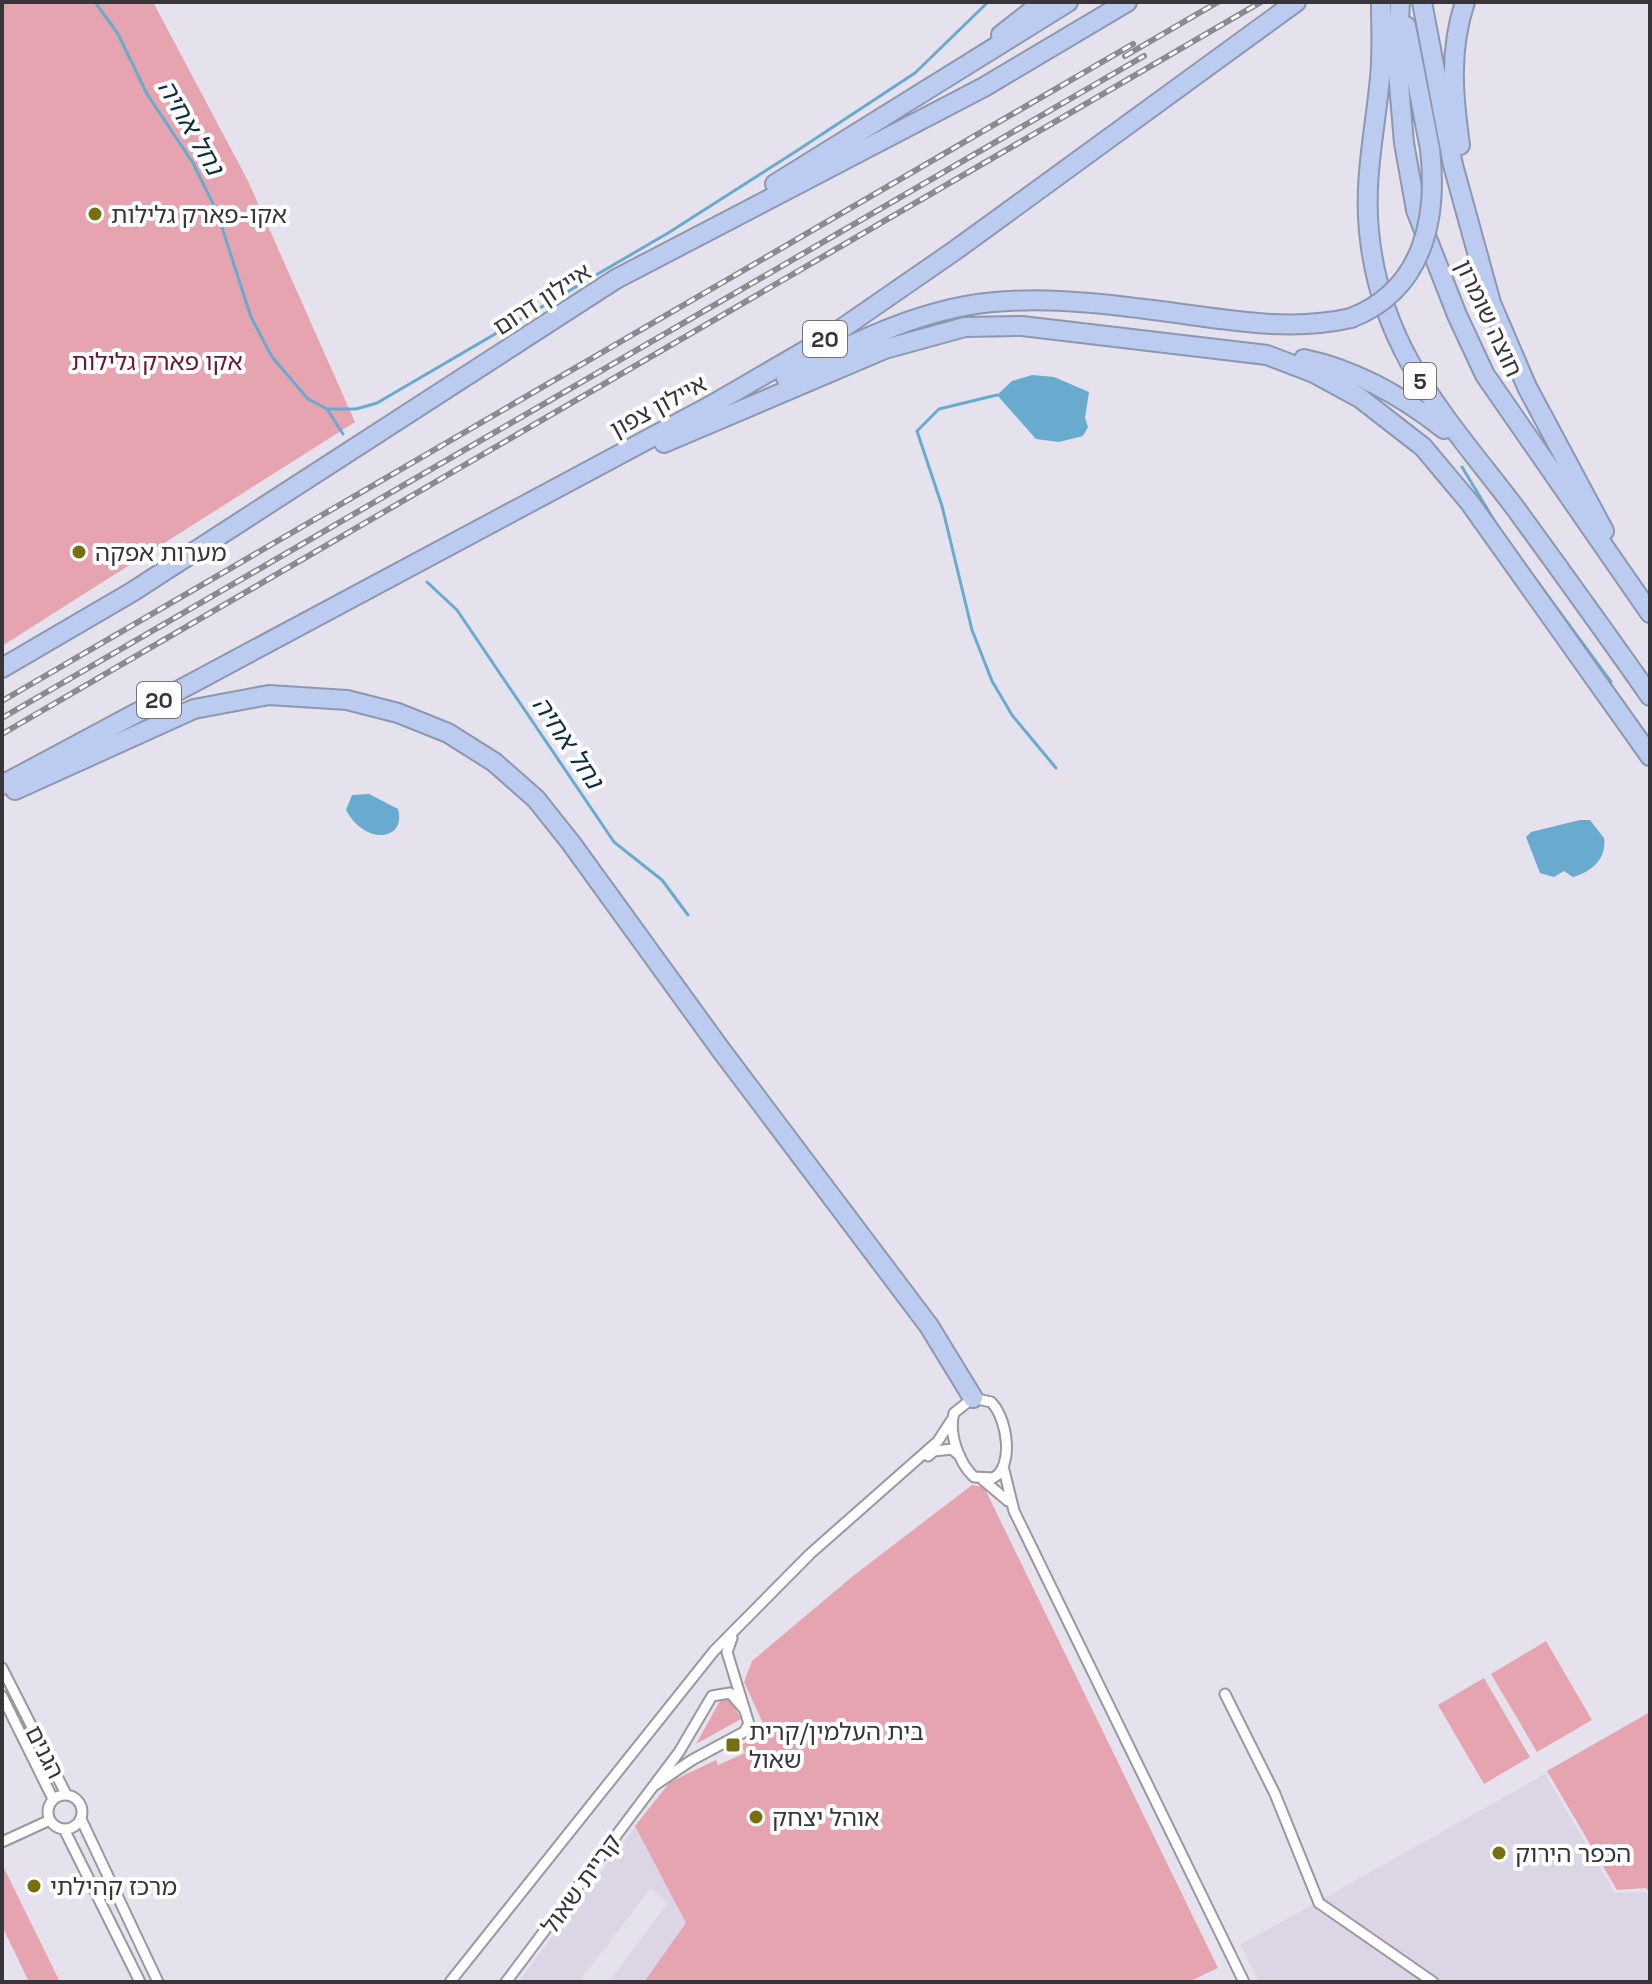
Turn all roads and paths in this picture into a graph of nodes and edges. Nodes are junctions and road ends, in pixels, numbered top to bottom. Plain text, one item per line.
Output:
1 (1043, 2) edge
2 (1068, 2) edge
3 (1127, 2) edge
4 (1296, 2) edge
5 (1381, 2) edge
6 (1401, 2) edge
7 (1422, 2) edge
8 (1465, 2) edge
9 (937, 86) junction
10 (1475, 247) junction
11 (616, 279) junction
12 (1207, 346) junction
13 (658, 446) junction
14 (1471, 450) junction
15 (1650, 605) edge
16 (1650, 613) edge
17 (316, 616) junction
18 (2, 668) edge
19 (1650, 696) edge
20 (1650, 756) edge
21 (2, 785) edge
22 (2, 796) edge
23 (973, 1398) junction
24 (951, 1421) junction
25 (960, 1456) junction
26 (1004, 1470) junction
27 (981, 1479) junction
28 (1014, 1511) junction
29 (714, 1651) junction
30 (727, 1652) junction
31 (2, 1668) edge
32 (1225, 1694) dead end
33 (2, 1696) edge
34 (747, 1712) junction
35 (655, 1785) junction
36 (66, 1794) junction
37 (53, 1799) junction
38 (81, 1819) junction
39 (50, 1820) junction
40 (64, 1829) junction
41 (2, 1842) edge
42 (140, 1982) edge
43 (158, 1982) edge
44 (450, 1982) edge
45 (506, 1982) edge
46 (1244, 1982) edge
47 (1433, 1982) edge

1 - 9 highway
2 - 9 highway
3 - 11 highway, איילון דרום
4 - 17 highway, איילון צפון / 20
5 - 14 highway, 5
6 - 13 highway, bridge
6 - 16 highway, חוצה שומרון
7 - 10 highway
8 - 10 highway
9 - 11 highway
10 - 15 highway
11 - 18 highway, איילון דרום
12 - 13 highway
12 - 14 highway
12 - 20 highway
13 - 17 highway
14 - 19 highway, 5
17 - 21 highway, איילון צפון / 20
22 - 23 highway
23 - 24 street
23 - 26 street
24 - 25 street
24 - 29 street
25 - 27 street
25 - 30 street
26 - 27 street
26 - 28 street
27 - 28 street
28 - 46 street
29 - 30 street
29 - 44 street
30 - 34 street
31 - 36 street, הגנים
32 - 47 street
33 - 37 street, הגנים
34 - 35 street, קריית שאול
34 - 35 street, קריית שאול
35 - 45 street, קריית שאול
36 - 37 street
36 - 38 street
37 - 39 street
38 - 40 street
38 - 43 street
39 - 40 street
39 - 41 street
40 - 42 street

